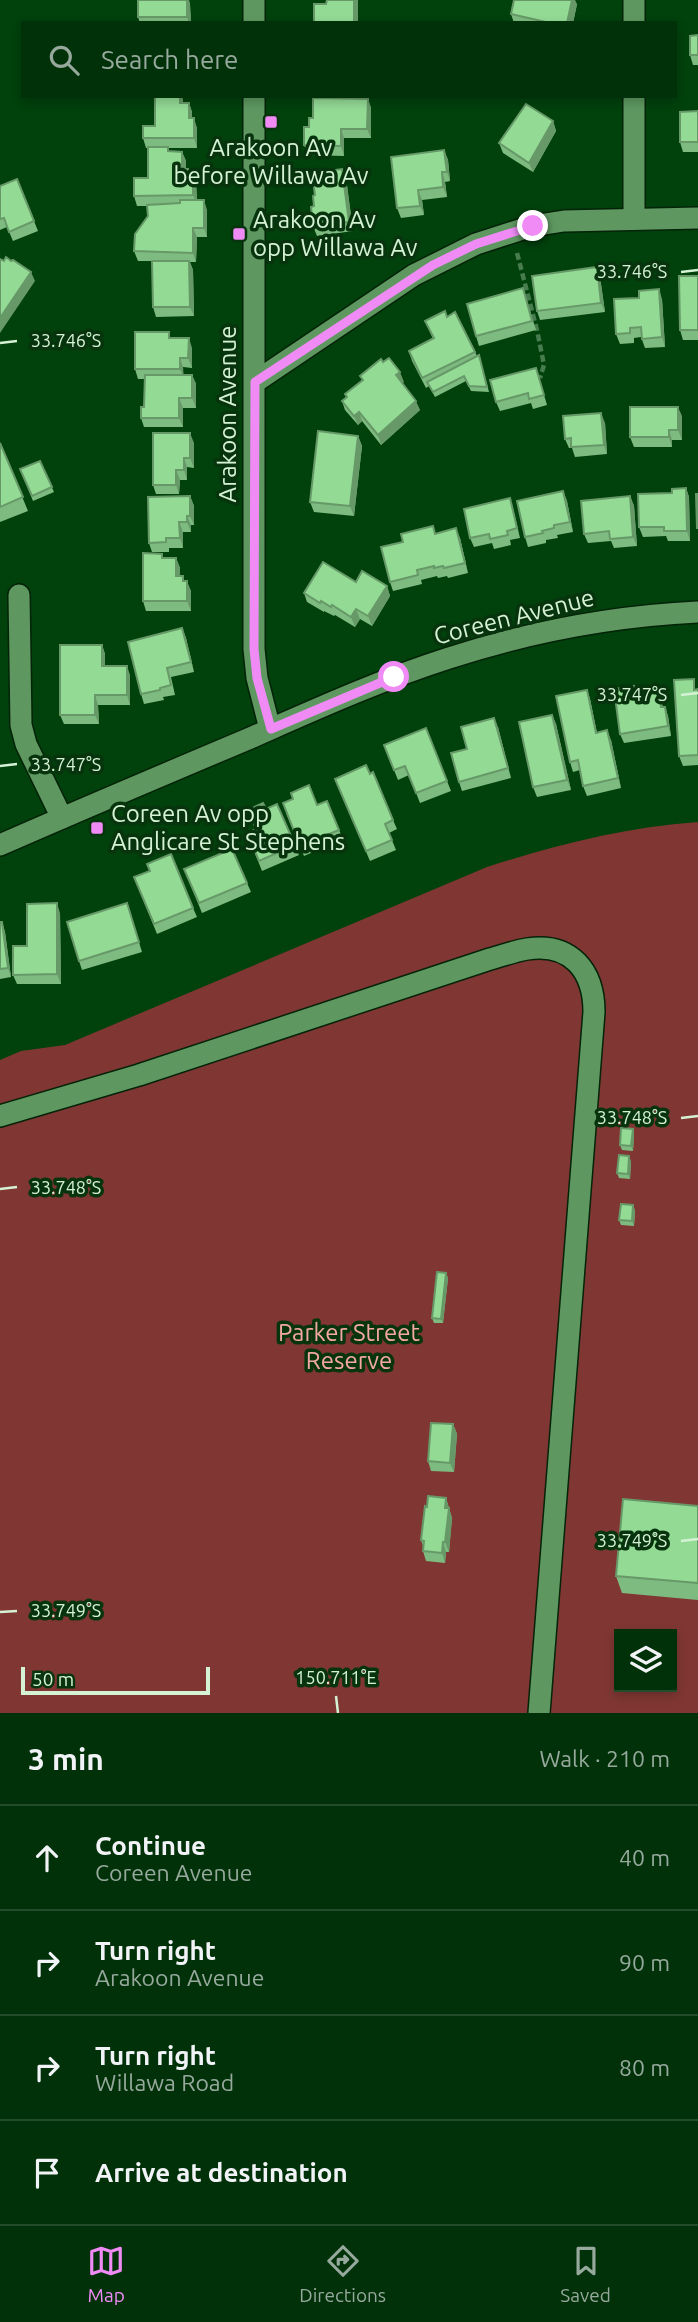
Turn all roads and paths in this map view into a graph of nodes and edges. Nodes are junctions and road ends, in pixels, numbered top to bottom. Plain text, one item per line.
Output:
1 (254, 0) edge
2 (634, 0) edge
3 (254, 21) edge
4 (634, 21) edge
5 (254, 98) edge
6 (634, 98) edge
7 (698, 218) edge
8 (634, 219) junction
9 (515, 247) dead end
10 (540, 378) edge
11 (255, 382) junction
12 (19, 596) dead end
13 (698, 612) edge
14 (9, 680) edge
15 (271, 729) junction
16 (62, 818) junction
17 (0, 845) edge
18 (0, 1116) edge
19 (539, 1713) edge

1 - 3 street
2 - 4 street
5 - 11 street, Arakoon Avenue
6 - 8 street
7 - 8 street
8 - 11 street
9 - 10 path
11 - 15 street, Arakoon Avenue
12 - 14 street
13 - 15 street, Coreen Avenue
14 - 16 street
15 - 16 street, Coreen Avenue
16 - 17 street, Coreen Avenue
18 - 19 street

